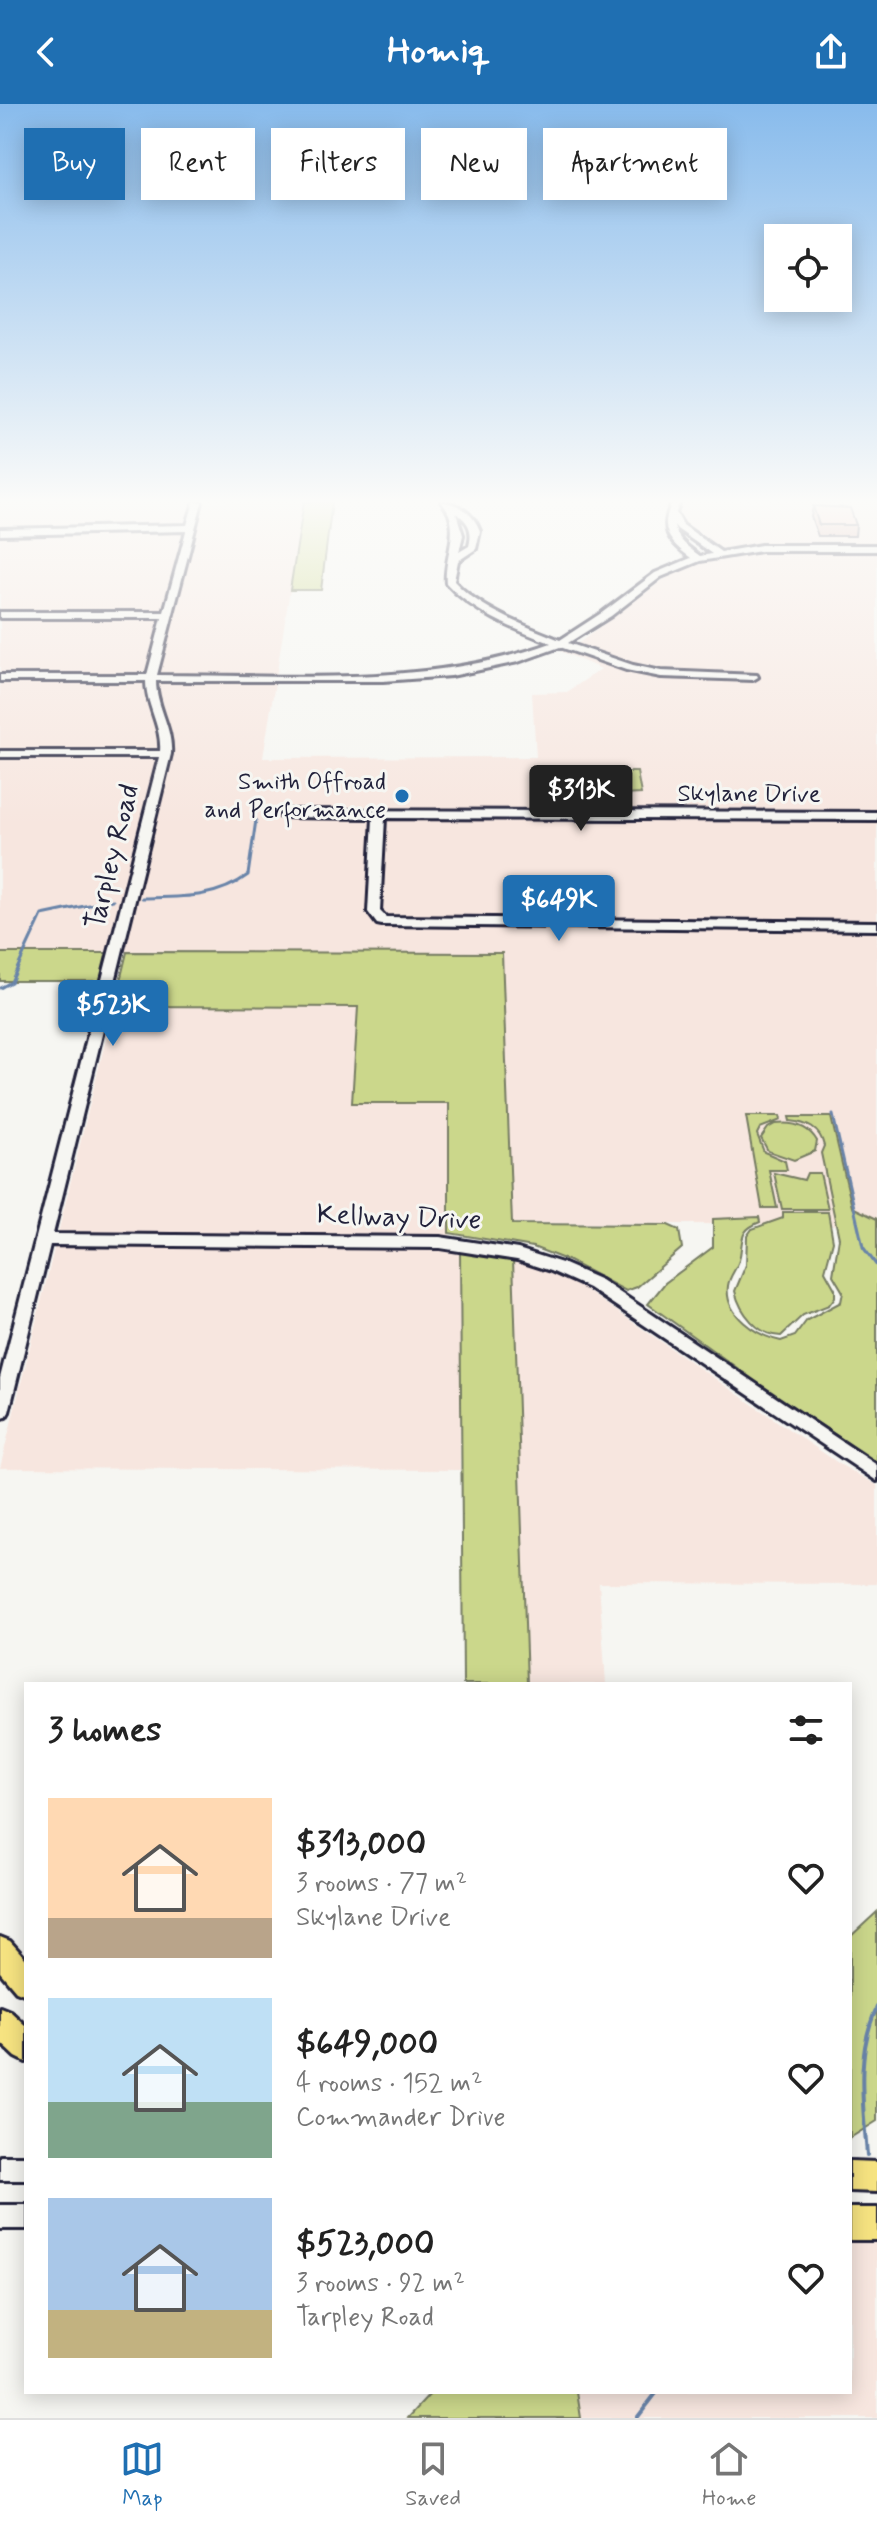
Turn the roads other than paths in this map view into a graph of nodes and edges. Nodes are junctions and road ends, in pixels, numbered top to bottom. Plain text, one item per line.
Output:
1 (170, 610) edge
2 (489, 610) edge
3 (612, 610) edge
4 (0, 615) edge
5 (169, 615) junction
6 (561, 643) junction
7 (753, 677) dead end
8 (0, 678) edge
9 (151, 678) junction
10 (0, 754) edge
11 (165, 754) junction
12 (285, 814) dead end
13 (379, 815) junction
14 (877, 816) edge
15 (877, 926) edge
16 (46, 1239) junction
17 (0, 1412) edge
18 (877, 1474) edge
19 (0, 1951) edge
20 (24, 1979) edge
21 (0, 2021) edge
22 (24, 2045) edge
23 (0, 2168) edge
24 (24, 2168) edge
25 (852, 2176) edge
26 (877, 2177) edge
27 (0, 2217) edge
28 (24, 2217) edge
29 (852, 2224) edge
30 (877, 2224) edge

1 - 5 street
2 - 6 street
3 - 6 street
4 - 5 street
5 - 9 street
6 - 7 street
6 - 9 street
8 - 9 street
9 - 11 street, Tarpley Road
10 - 11 street
11 - 16 street, Tarpley Road
12 - 13 street, Skylane Drive
13 - 14 street, Skylane Drive
13 - 15 street
16 - 17 street, Tarpley Road
16 - 18 street, Kellway Drive
19 - 20 main road
21 - 22 main road
23 - 24 street
25 - 26 main road
27 - 28 street
29 - 30 main road

